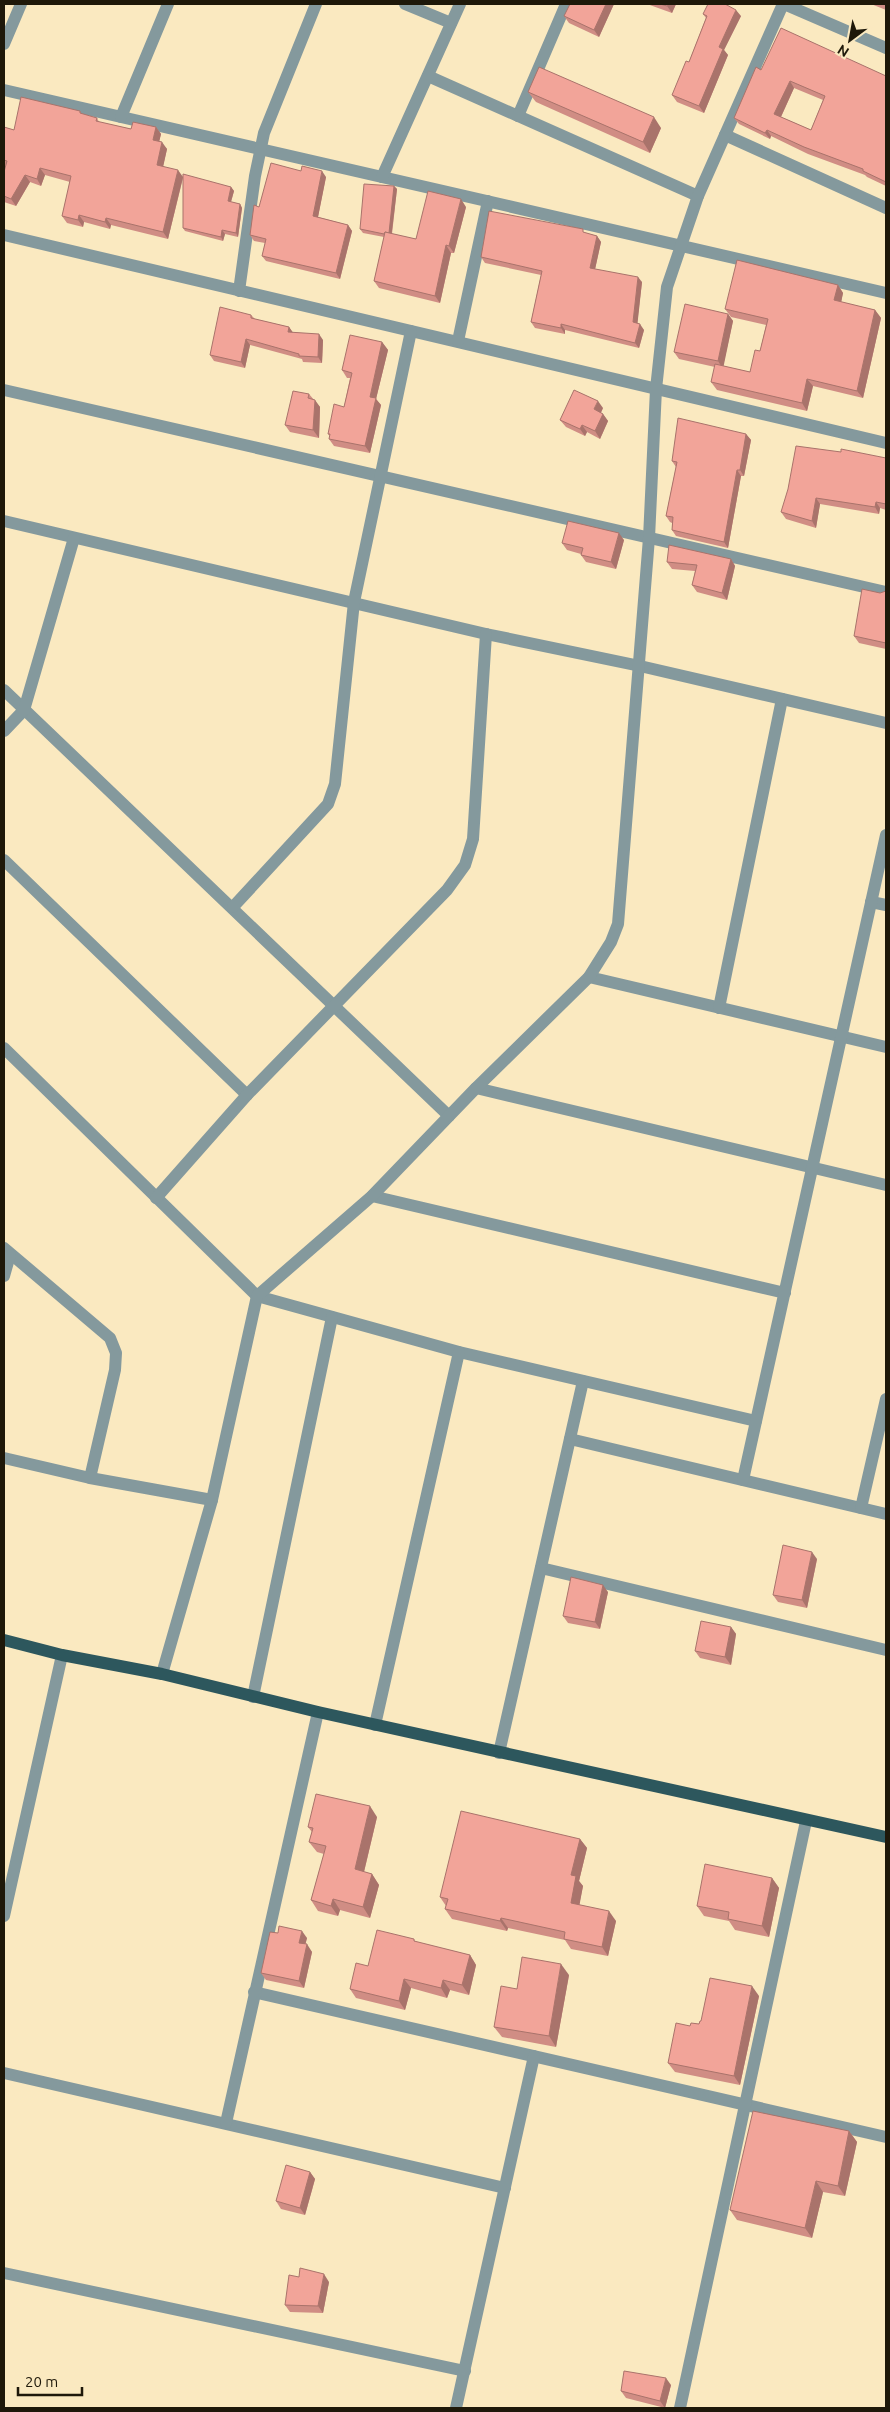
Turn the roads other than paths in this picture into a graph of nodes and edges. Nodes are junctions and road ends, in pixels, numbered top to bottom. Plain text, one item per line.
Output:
1 (21, 4) edge
2 (168, 4) edge
3 (316, 4) edge
4 (405, 4) edge
5 (460, 4) edge
6 (566, 4) edge
7 (783, 4) edge
8 (451, 23) junction
9 (4, 44) edge
10 (886, 48) edge
11 (428, 76) junction
12 (4, 90) edge
13 (518, 116) junction
14 (120, 117) junction
15 (724, 135) junction
16 (261, 149) junction
17 (382, 177) junction
18 (698, 196) junction
19 (488, 201) junction
20 (886, 208) edge
21 (4, 235) edge
22 (680, 246) junction
23 (239, 291) junction
24 (886, 293) edge
25 (410, 331) junction
26 (458, 341) junction
27 (656, 389) junction
28 (4, 390) edge
29 (886, 443) edge
30 (381, 477) junction
31 (4, 521) edge
32 (74, 538) junction
33 (649, 538) junction
34 (886, 592) edge
35 (354, 602) junction
36 (486, 634) junction
37 (640, 666) junction
38 (4, 690) edge
39 (782, 699) junction
40 (24, 710) junction
41 (886, 723) edge
42 (4, 731) edge
43 (886, 835) edge
44 (4, 860) edge
45 (872, 902) junction
46 (886, 906) edge
47 (233, 907) junction
48 (589, 977) junction
49 (334, 1007) junction
50 (718, 1008) junction
51 (842, 1036) junction
52 (886, 1047) edge
53 (6, 1055) edge
54 (476, 1088) junction
55 (247, 1095) junction
56 (450, 1116) junction
57 (812, 1167) junction
58 (886, 1185) edge
59 (372, 1196) junction
60 (156, 1198) junction
61 (7, 1251) edge
62 (4, 1276) edge
63 (785, 1293) junction
64 (257, 1296) junction
65 (332, 1317) junction
66 (459, 1352) junction
67 (583, 1381) junction
68 (886, 1399) edge
69 (756, 1421) junction
70 (570, 1440) junction
71 (4, 1458) edge
72 (90, 1478) junction
73 (743, 1480) junction
74 (212, 1500) junction
75 (861, 1508) junction
76 (886, 1514) edge
77 (541, 1568) junction
78 (4, 1640) edge
79 (886, 1650) edge
80 (62, 1655) junction
81 (162, 1674) junction
82 (253, 1697) junction
83 (318, 1712) junction
84 (375, 1725) junction
85 (500, 1753) junction
86 (806, 1821) junction
87 (886, 1838) edge
88 (4, 1916) edge
89 (254, 1992) junction
90 (534, 2056) junction
91 (4, 2073) edge
92 (745, 2104) junction
93 (226, 2123) junction
94 (886, 2137) edge
95 (505, 2188) junction
96 (4, 2273) edge
97 (464, 2371) junction
98 (456, 2408) edge
99 (680, 2408) edge

1 - 9 street
2 - 14 street
3 - 16 street
4 - 8 street
5 - 8 street
6 - 13 street
7 - 10 street
7 - 15 street
8 - 11 street
11 - 13 street
11 - 17 street
12 - 14 street
13 - 18 street
14 - 16 street
15 - 18 street
15 - 20 street
16 - 17 street
16 - 23 street
17 - 19 street
18 - 22 street
19 - 22 street
19 - 26 street
21 - 23 street
22 - 24 street
22 - 27 street
23 - 25 street
25 - 26 street
25 - 30 street
26 - 27 street
27 - 29 street
27 - 33 street
28 - 30 street
30 - 33 street
30 - 35 street
31 - 32 street
32 - 35 street
32 - 40 street
33 - 34 street
33 - 37 street
35 - 36 street
35 - 47 street
36 - 37 street
36 - 49 street
37 - 39 street
37 - 48 street
38 - 40 street
39 - 41 street
39 - 50 street
40 - 42 street
40 - 47 street
43 - 45 street
44 - 55 street
45 - 46 street
45 - 51 street
47 - 49 street
48 - 50 street
48 - 54 street
49 - 55 street
49 - 56 street
50 - 51 street
51 - 52 street
51 - 57 street
53 - 60 street
54 - 56 street
54 - 57 street
55 - 60 street
56 - 59 street
57 - 58 street
57 - 63 street
59 - 63 street
59 - 64 street
60 - 64 street
61 - 62 street
61 - 72 street
63 - 69 street
64 - 65 street
64 - 74 street
65 - 66 street
65 - 82 street
66 - 67 street
66 - 84 street
67 - 69 street
67 - 70 street
68 - 75 street
69 - 73 street
70 - 73 street
70 - 77 street
71 - 72 street
72 - 74 street
73 - 75 street
74 - 81 street
75 - 76 street
77 - 79 street
77 - 85 street
78 - 80 main road
80 - 81 main road
80 - 88 street
81 - 82 main road
82 - 83 main road
83 - 84 main road
83 - 89 street
84 - 85 main road
85 - 86 main road
86 - 87 main road
86 - 92 street
89 - 90 street
89 - 93 street
90 - 92 street
90 - 95 street
91 - 93 street
92 - 94 street
92 - 99 street
93 - 95 street
95 - 97 street
96 - 97 street
97 - 98 street

